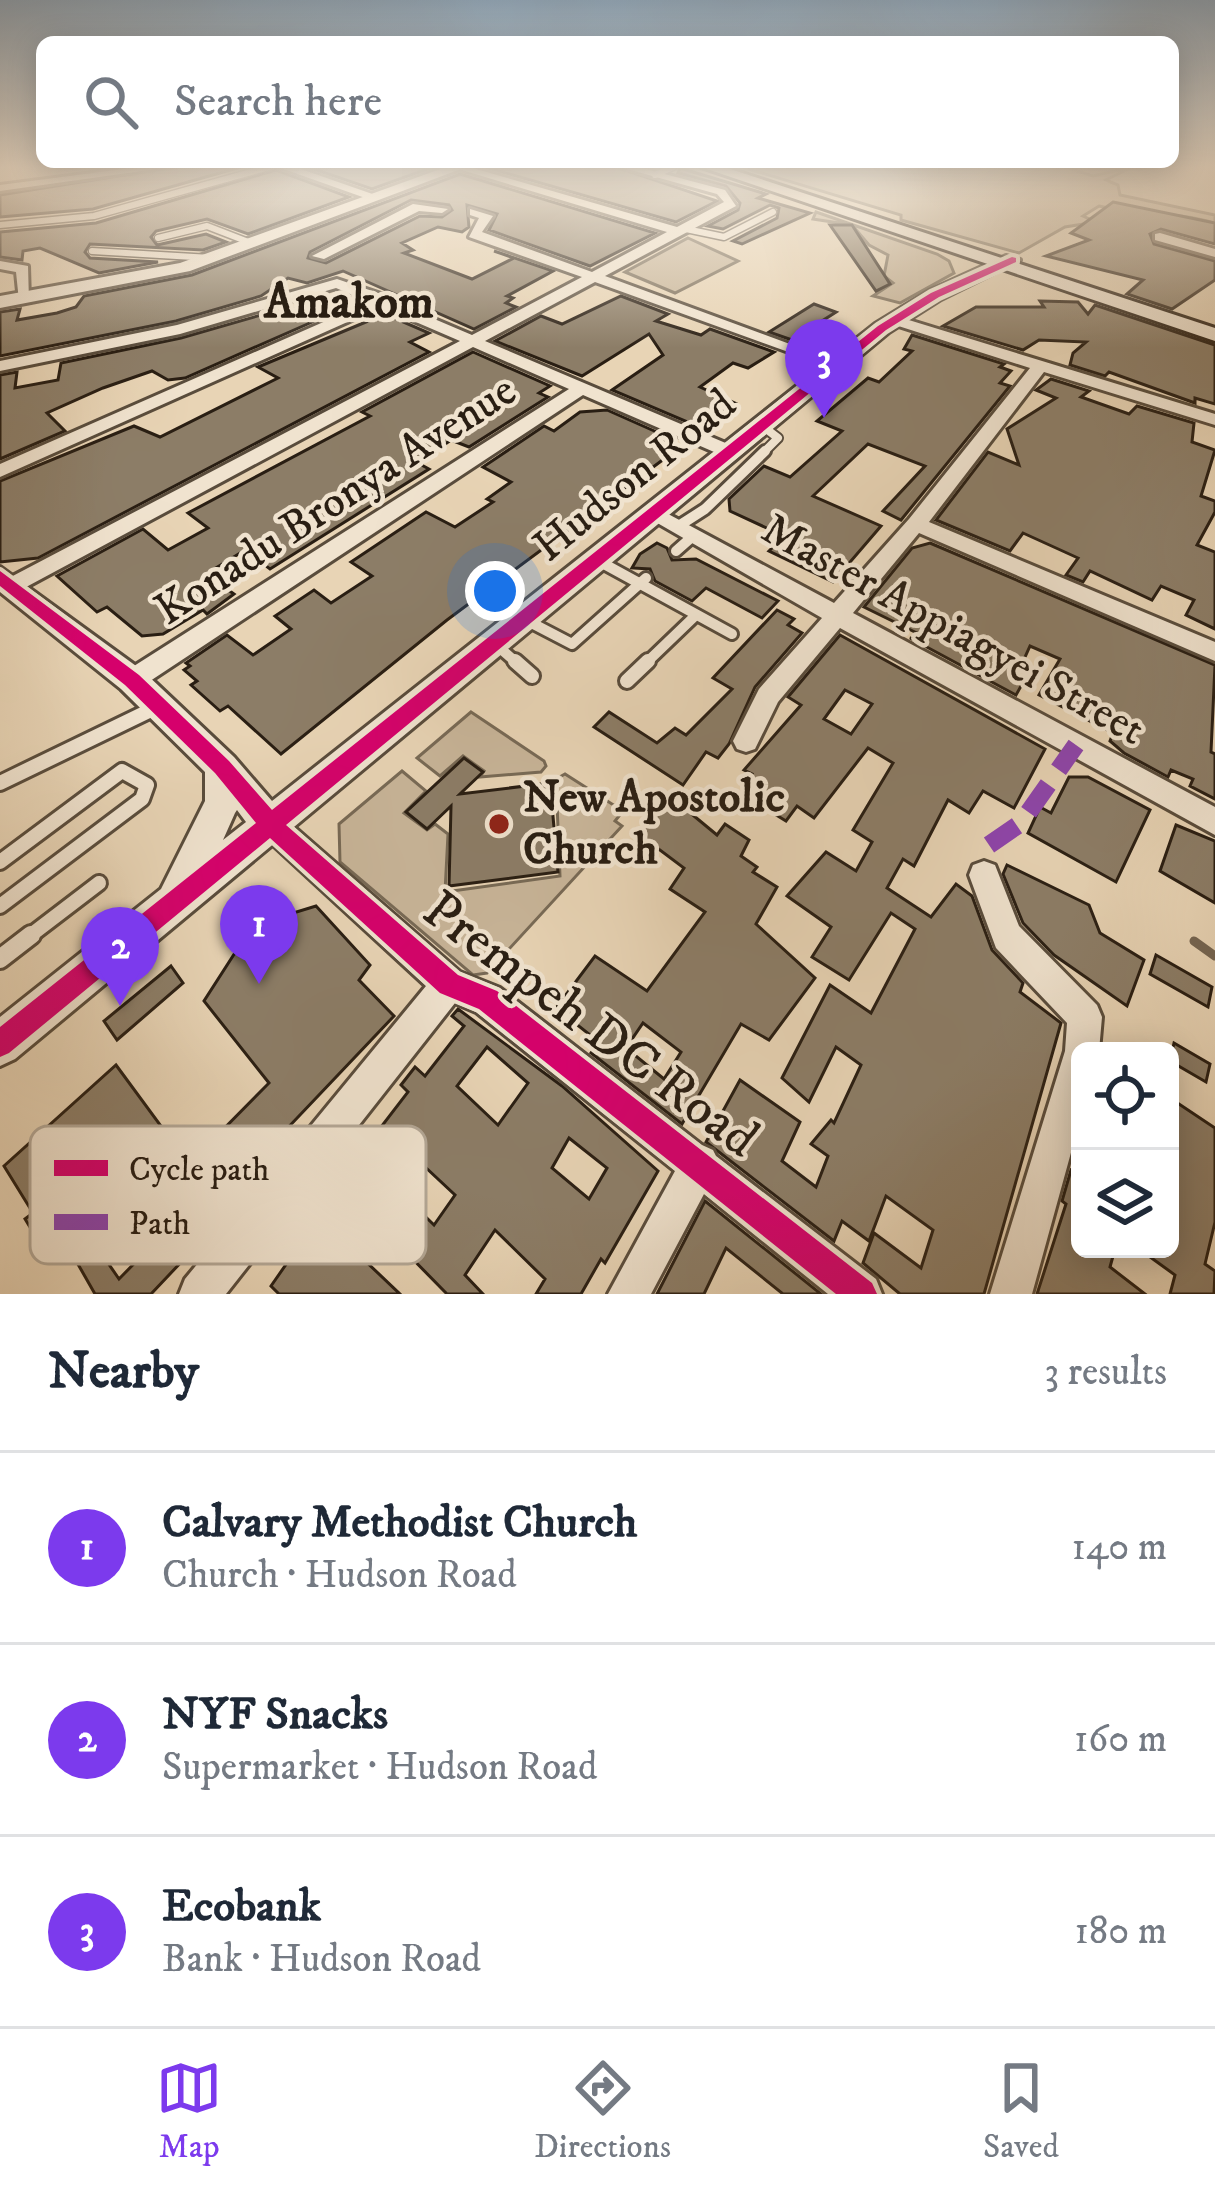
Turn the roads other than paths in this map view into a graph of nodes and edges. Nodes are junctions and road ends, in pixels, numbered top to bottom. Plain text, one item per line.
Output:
1 (198, 227) edge
2 (207, 227) edge
3 (293, 227) edge
4 (374, 227) edge
5 (479, 227) edge
6 (674, 227) edge
7 (688, 227) edge
8 (743, 227) edge
9 (898, 227) edge
10 (905, 227) edge
11 (683, 230) junction
12 (1160, 237) dead end
13 (158, 238) dead end
14 (251, 243) junction
15 (92, 251) dead end
16 (1215, 253) edge
17 (319, 256) dead end
18 (212, 258) junction
19 (1006, 262) junction
20 (0, 265) edge
21 (597, 278) junction
22 (24, 298) junction
23 (385, 300) junction
24 (0, 302) edge
25 (894, 320) junction
26 (1215, 326) edge
27 (1215, 335) edge
28 (478, 341) junction
29 (836, 364) junction
30 (0, 366) edge
31 (1040, 366) junction
32 (583, 387) junction
33 (1215, 420) edge
34 (760, 425) junction
35 (728, 451) junction
36 (0, 471) edge
37 (916, 524) junction
38 (674, 532) junction
39 (594, 559) junction
40 (643, 581) junction
41 (5, 585) edge
42 (838, 612) junction
43 (696, 615) junction
44 (521, 617) junction
45 (732, 634) dead end
46 (492, 641) junction
47 (1215, 652) edge
48 (532, 676) dead end
49 (132, 680) junction
50 (627, 681) dead end
51 (159, 706) junction
52 (746, 741) dead end
53 (222, 767) junction
54 (0, 783) edge
55 (268, 822) junction
56 (1215, 822) edge
57 (0, 862) edge
58 (984, 875) dead end
59 (99, 883) dead end
60 (0, 905) edge
61 (170, 906) junction
62 (0, 959) edge
63 (449, 984) junction
64 (1082, 1042) edge
65 (0, 1044) edge
66 (1071, 1088) edge
67 (335, 1126) edge
68 (700, 1163) junction
69 (224, 1264) edge
70 (200, 1294) edge
71 (629, 1294) edge
72 (861, 1294) edge
73 (1011, 1294) edge

1 - 13 lane
2 - 14 lane
3 - 14 street
4 - 17 street
5 - 21 street
6 - 11 street
7 - 11 street
8 - 11 lane
9 - 19 main road
10 - 19 main road
11 - 21 street
12 - 16 street
14 - 18 street
15 - 18 lane
18 - 22 street
19 - 25 street, Hudson Road
19 - 26 main road
19 - 27 main road
20 - 22 street
21 - 28 street
21 - 29 street
22 - 24 street
23 - 28 street
23 - 30 street
23 - 36 street
25 - 29 street, Hudson Road
25 - 31 street
28 - 32 street
28 - 41 street
29 - 34 street, Hudson Road
31 - 33 street
31 - 37 street
32 - 35 street
32 - 49 street, Konadu Bronya Avenue
34 - 35 street, Hudson Road
34 - 38 lane
35 - 38 street, Hudson Road
37 - 42 street
37 - 47 street
38 - 39 street, Hudson Road
38 - 42 street, Master Appiagyei Street
39 - 40 lane
39 - 44 street, Hudson Road
40 - 43 lane
40 - 44 lane
41 - 49 street
42 - 52 street
42 - 56 street, Master Appiagyei Street
43 - 45 lane
43 - 50 lane
44 - 46 street, Hudson Road
46 - 48 lane
46 - 55 street, Hudson Road
49 - 51 street
51 - 53 street
51 - 54 lane
53 - 55 street
53 - 61 street
55 - 61 street, Hudson Road
55 - 63 street, Prempeh DC Road
57 - 60 lane
58 - 64 street
59 - 62 lane
61 - 65 street, Hudson Road
63 - 67 street
63 - 68 street, Prempeh DC Road
66 - 73 street
68 - 71 street
68 - 72 street, Prempeh DC Road
69 - 70 street

